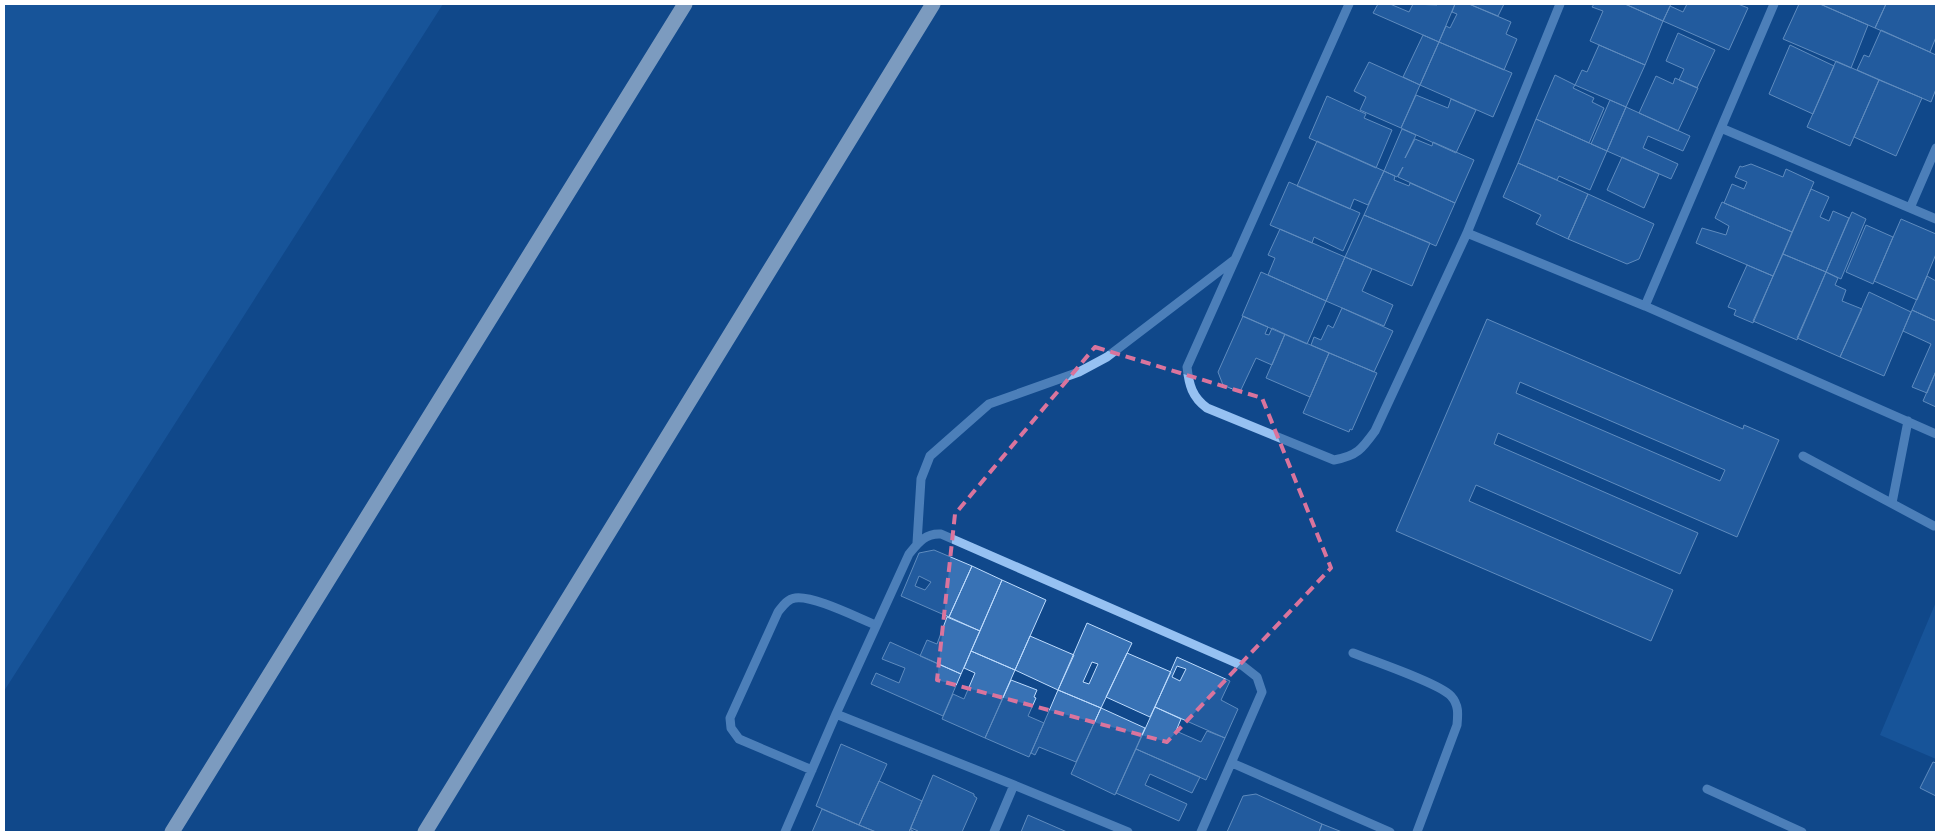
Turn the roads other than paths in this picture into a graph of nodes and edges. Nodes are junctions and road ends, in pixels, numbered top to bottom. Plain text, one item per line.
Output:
1 (684, 4) edge
2 (933, 4) edge
3 (1349, 4) edge
4 (1560, 4) edge
5 (1774, 4) edge
6 (1721, 128) junction
7 (1936, 148) edge
8 (1910, 208) junction
9 (1936, 219) edge
10 (1467, 233) junction
11 (1236, 259) junction
12 (1646, 306) junction
13 (1908, 421) junction
14 (1936, 434) edge
15 (1803, 456) dead end
16 (1892, 503) junction
17 (1934, 526) dead end
18 (917, 543) junction
19 (876, 625) junction
20 (1352, 653) dead end
21 (836, 714) junction
22 (1232, 763) junction
23 (812, 770) junction
24 (1014, 785) junction
25 (1707, 789) dead end
26 (172, 832) edge
27 (425, 832) edge
28 (784, 832) edge
29 (994, 832) edge
30 (1128, 832) edge
31 (1201, 832) edge
32 (1390, 832) edge
33 (1417, 832) edge
34 (1802, 832) edge

1 - 26 highway
2 - 27 highway
3 - 11 street
4 - 10 street
5 - 6 street
6 - 8 street
6 - 12 street
7 - 8 street
8 - 9 street
10 - 11 street
10 - 12 street
11 - 18 street
12 - 13 street
13 - 14 street
13 - 16 street
15 - 16 street
16 - 17 street
18 - 19 street
18 - 22 street
19 - 21 street
19 - 23 street
20 - 33 street
21 - 23 street
21 - 24 street
22 - 31 street
22 - 32 street
23 - 28 street
24 - 29 street
24 - 30 street
25 - 34 street

